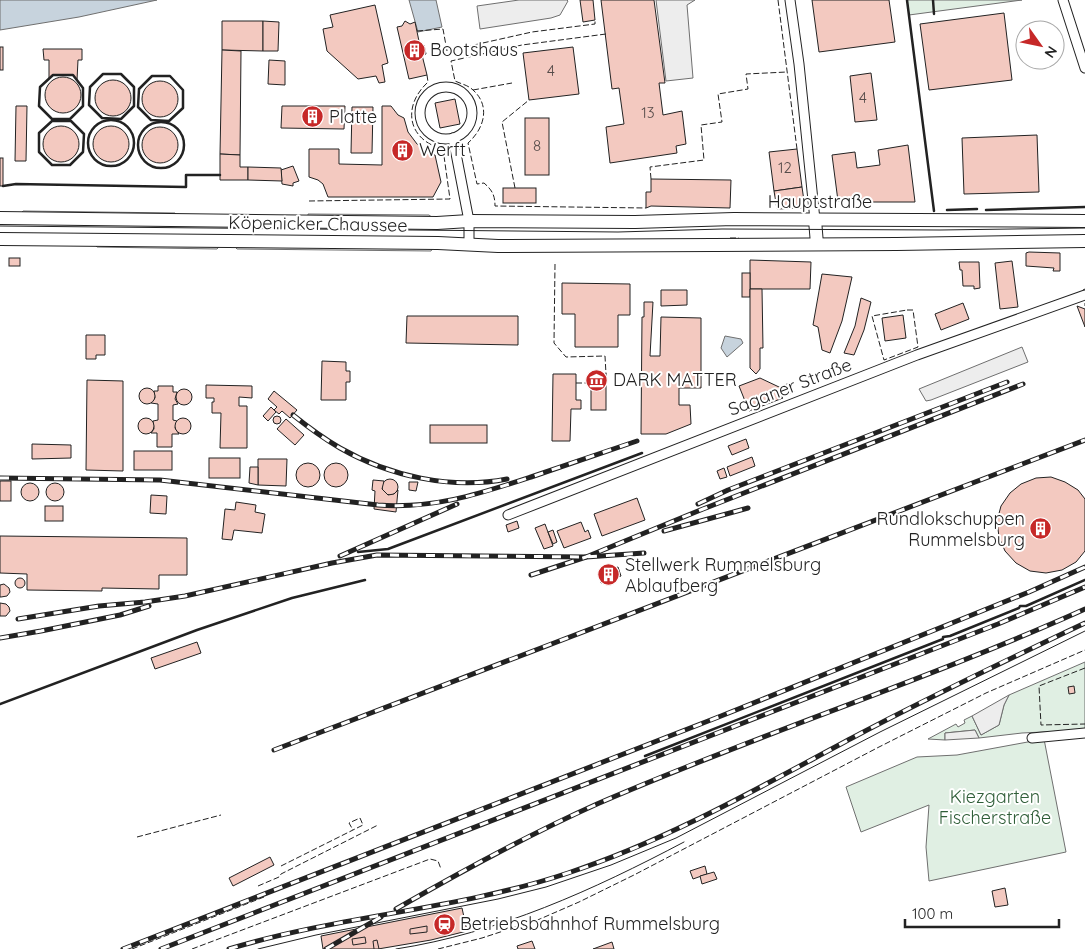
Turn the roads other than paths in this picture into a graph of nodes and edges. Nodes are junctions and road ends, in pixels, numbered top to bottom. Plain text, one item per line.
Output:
1 (790, 0) edge
2 (1063, 0) edge
3 (1085, 68) edge
4 (452, 138) junction
5 (0, 218) edge
6 (815, 220) junction
7 (469, 221) junction
8 (555, 221) joint
9 (1085, 221) edge
10 (0, 238) edge
11 (1085, 241) edge
12 (817, 244) junction
13 (469, 245) junction
14 (1085, 295) edge
15 (508, 514) dead end
16 (1085, 732) edge
17 (1032, 738) dead end

1 - 6 street
2 - 3 street
4 - 4 street
4 - 7 street
5 - 7 main road, Köpenicker Chaussee
6 - 8 main road, Hauptstraße
6 - 9 main road, Hauptstraße
6 - 12 main road
7 - 8 main road, Köpenicker Chaussee
7 - 13 street
10 - 13 main road, Köpenicker Chaussee
11 - 12 main road
12 - 13 main road, Köpenicker Chaussee
14 - 15 street, Saganer Straße
16 - 17 street

